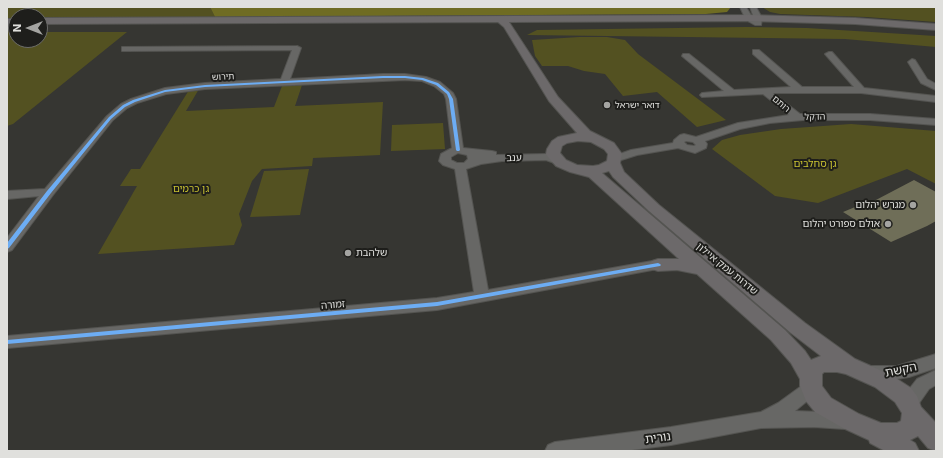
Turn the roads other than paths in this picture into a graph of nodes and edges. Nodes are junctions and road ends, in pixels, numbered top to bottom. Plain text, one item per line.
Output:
1 (743, 7) edge
2 (753, 8) edge
3 (723, 18) junction
4 (792, 19) junction
5 (755, 20) junction
6 (48, 22) edge
7 (501, 25) junction
8 (546, 25) junction
9 (48, 26) edge
10 (936, 27) edge
11 (936, 31) edge
12 (517, 41) junction
13 (125, 49) dead end
14 (756, 52) dead end
15 (829, 54) dead end
16 (686, 56) dead end
17 (912, 62) dead end
18 (520, 66) dead end
19 (286, 82) junction
20 (936, 87) edge
21 (799, 89) junction
22 (765, 90) junction
23 (861, 90) junction
24 (936, 90) edge
25 (732, 93) junction
26 (705, 95) dead end
27 (936, 98) edge
28 (541, 100) dead end
29 (548, 111) dead end
30 (798, 118) junction
31 (936, 122) edge
32 (560, 139) junction
33 (600, 142) junction
34 (458, 150) junction
35 (644, 150) junction
36 (470, 152) junction
37 (614, 161) junction
38 (560, 162) junction
39 (464, 166) junction
40 (584, 170) junction
41 (49, 192) junction
42 (7, 194) edge
43 (672, 243) junction
44 (7, 247) edge
45 (658, 265) junction
46 (708, 273) junction
47 (482, 297) junction
48 (7, 342) edge
49 (936, 360) edge
50 (858, 369) junction
51 (936, 376) edge
52 (811, 382) junction
53 (911, 408) junction
54 (761, 420) junction
55 (851, 421) junction
56 (872, 431) junction
57 (936, 440) edge
58 (555, 451) edge
59 (907, 451) edge

1 - 3 main road
1 - 5 street
2 - 4 main road
2 - 5 street
3 - 5 main road
3 - 7 main road
4 - 5 main road
4 - 10 main road
5 - 8 main road
5 - 11 main road
6 - 7 main road
7 - 8 main road
7 - 9 main road
7 - 12 main road
7 - 18 main road
8 - 12 main road
12 - 33 main road
13 - 19 street
14 - 21 street
15 - 23 street
16 - 25 street
17 - 20 street
19 - 34 street, תירוש
19 - 41 street, תירוש
21 - 22 street
21 - 23 street
22 - 25 street
22 - 30 street, רותם
23 - 27 street
24 - 27 street
25 - 26 street
28 - 29 main road
30 - 31 street, הדקל
30 - 35 street, הדקל
32 - 33 main road
32 - 36 street, ענב
32 - 38 main road
33 - 35 street
33 - 37 main road, שדרות עמק איילון
34 - 36 street, ענב
34 - 39 street
35 - 37 street
36 - 39 street
37 - 40 main road
37 - 50 main road, שדרות עמק איילון
38 - 39 street, ענב
38 - 40 main road
39 - 47 street
40 - 43 main road, שדרות עמק איילון
41 - 42 street
41 - 44 street, תירוש
43 - 45 main road
43 - 46 main road, שדרות עמק איילון
45 - 46 main road
45 - 47 street, זמורה
46 - 52 main road, שדרות עמק איילון
47 - 48 street, זמורה
49 - 50 street, הקשת
50 - 52 main road
50 - 53 main road
51 - 53 street, הקשת
52 - 54 street, נורית
52 - 55 main road, שדרות עמק איילון
53 - 56 main road
53 - 57 main road
54 - 55 street, נורית
54 - 58 street, נורית
55 - 56 main road, שדרות עמק איילון
56 - 59 main road

